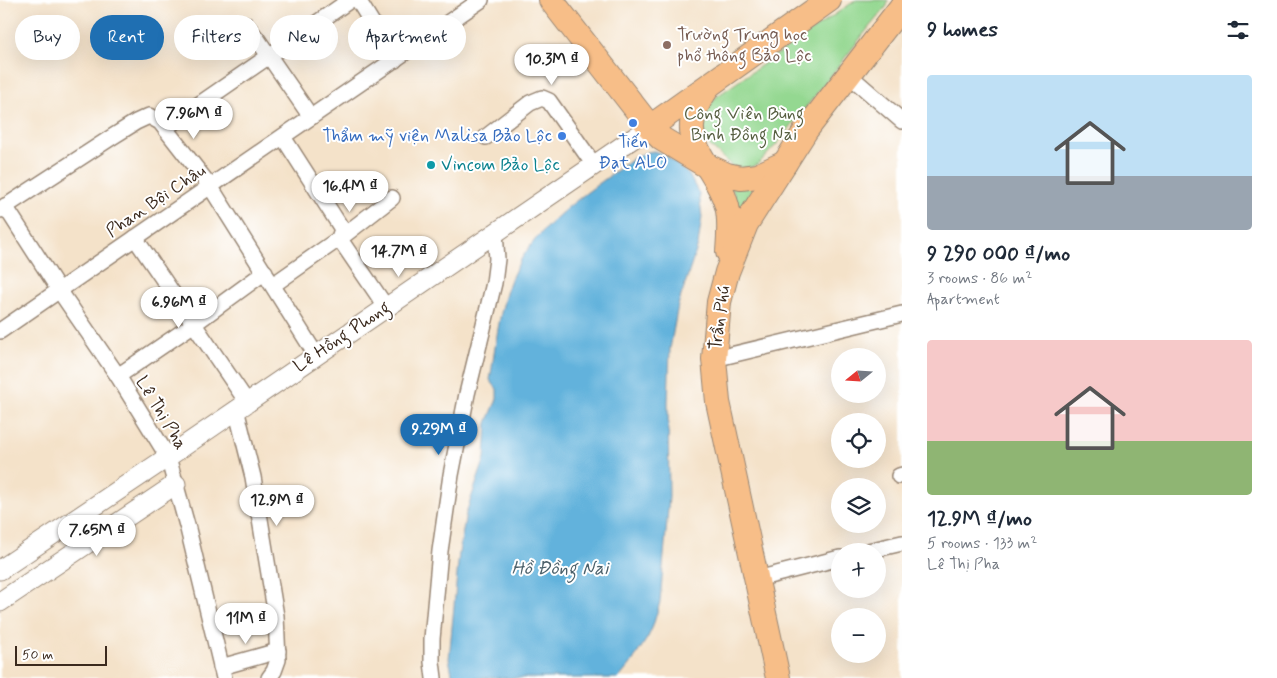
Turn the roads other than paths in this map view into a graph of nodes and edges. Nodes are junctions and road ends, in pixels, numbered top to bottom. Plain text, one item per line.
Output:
1 (350, 0) edge
2 (358, 0) edge
3 (481, 0) edge
4 (550, 0) edge
5 (829, 0) edge
6 (900, 6) edge
7 (367, 15) edge
8 (460, 15) edge
9 (260, 43) edge
10 (269, 56) junction
11 (395, 60) edge
12 (848, 75) junction
13 (706, 88) junction
14 (311, 117) junction
15 (902, 121) edge
16 (650, 127) junction
17 (165, 128) junction
18 (283, 137) junction
19 (486, 137) dead end
20 (785, 163) junction
21 (594, 165) junction
22 (705, 165) junction
23 (210, 186) junction
24 (392, 198) dead end
25 (3, 208) edge
26 (495, 233) junction
27 (135, 238) junction
28 (339, 238) junction
29 (727, 272) junction
30 (269, 279) junction
31 (59, 290) junction
32 (386, 307) junction
33 (902, 314) edge
34 (194, 324) junction
35 (0, 331) edge
36 (316, 355) junction
37 (714, 359) junction
38 (118, 376) junction
39 (242, 405) junction
40 (168, 457) junction
41 (176, 484) junction
42 (902, 543) edge
43 (886, 547) edge
44 (831, 560) edge
45 (0, 570) edge
46 (757, 580) junction
47 (0, 602) edge
48 (278, 651) junction
49 (223, 672) edge
50 (269, 678) edge
51 (434, 678) edge
52 (778, 678) edge

1 - 10 street
2 - 7 street
3 - 8 street, Phan Bội Châu
4 - 16 highway
5 - 13 highway, Lê Hồng Phong
6 - 12 highway, Trần Phú
9 - 10 street
10 - 14 street
10 - 17 street
11 - 14 street, Phan Bội Châu
12 - 15 street
12 - 20 highway, Trần Phú
13 - 16 highway, Lê Hồng Phong
13 - 22 highway
14 - 18 street, Phan Bội Châu
16 - 21 street, Lê Hồng Phong
16 - 22 highway
17 - 23 street
17 - 25 street
18 - 23 street, Phan Bội Châu
18 - 28 street
19 - 21 street
20 - 22 highway
20 - 29 highway, Trần Phú
21 - 26 street, Lê Hồng Phong
22 - 29 highway
23 - 27 street, Phan Bội Châu
23 - 30 street
24 - 28 street
25 - 31 street, Lê Thị Pha
26 - 32 street, Lê Hồng Phong
26 - 51 street
27 - 31 street, Phan Bội Châu
27 - 34 street
28 - 30 street
28 - 32 street
29 - 37 highway, Trần Phú
30 - 34 street
30 - 36 street
31 - 35 street, Phan Bội Châu
31 - 38 street, Lê Thị Pha
32 - 36 street, Lê Hồng Phong
33 - 37 street
34 - 38 street
34 - 39 street
36 - 39 street, Lê Hồng Phong
37 - 46 highway, Trần Phú
38 - 40 street, Lê Thị Pha
39 - 40 street, Lê Hồng Phong
39 - 48 street
40 - 41 street, Lê Thị Pha
40 - 45 street, Lê Hồng Phong
41 - 47 street
41 - 49 street, Lê Thị Pha
42 - 43 street
44 - 46 street
46 - 52 highway, Trần Phú
48 - 49 street, Lê Thị Pha
48 - 50 street

